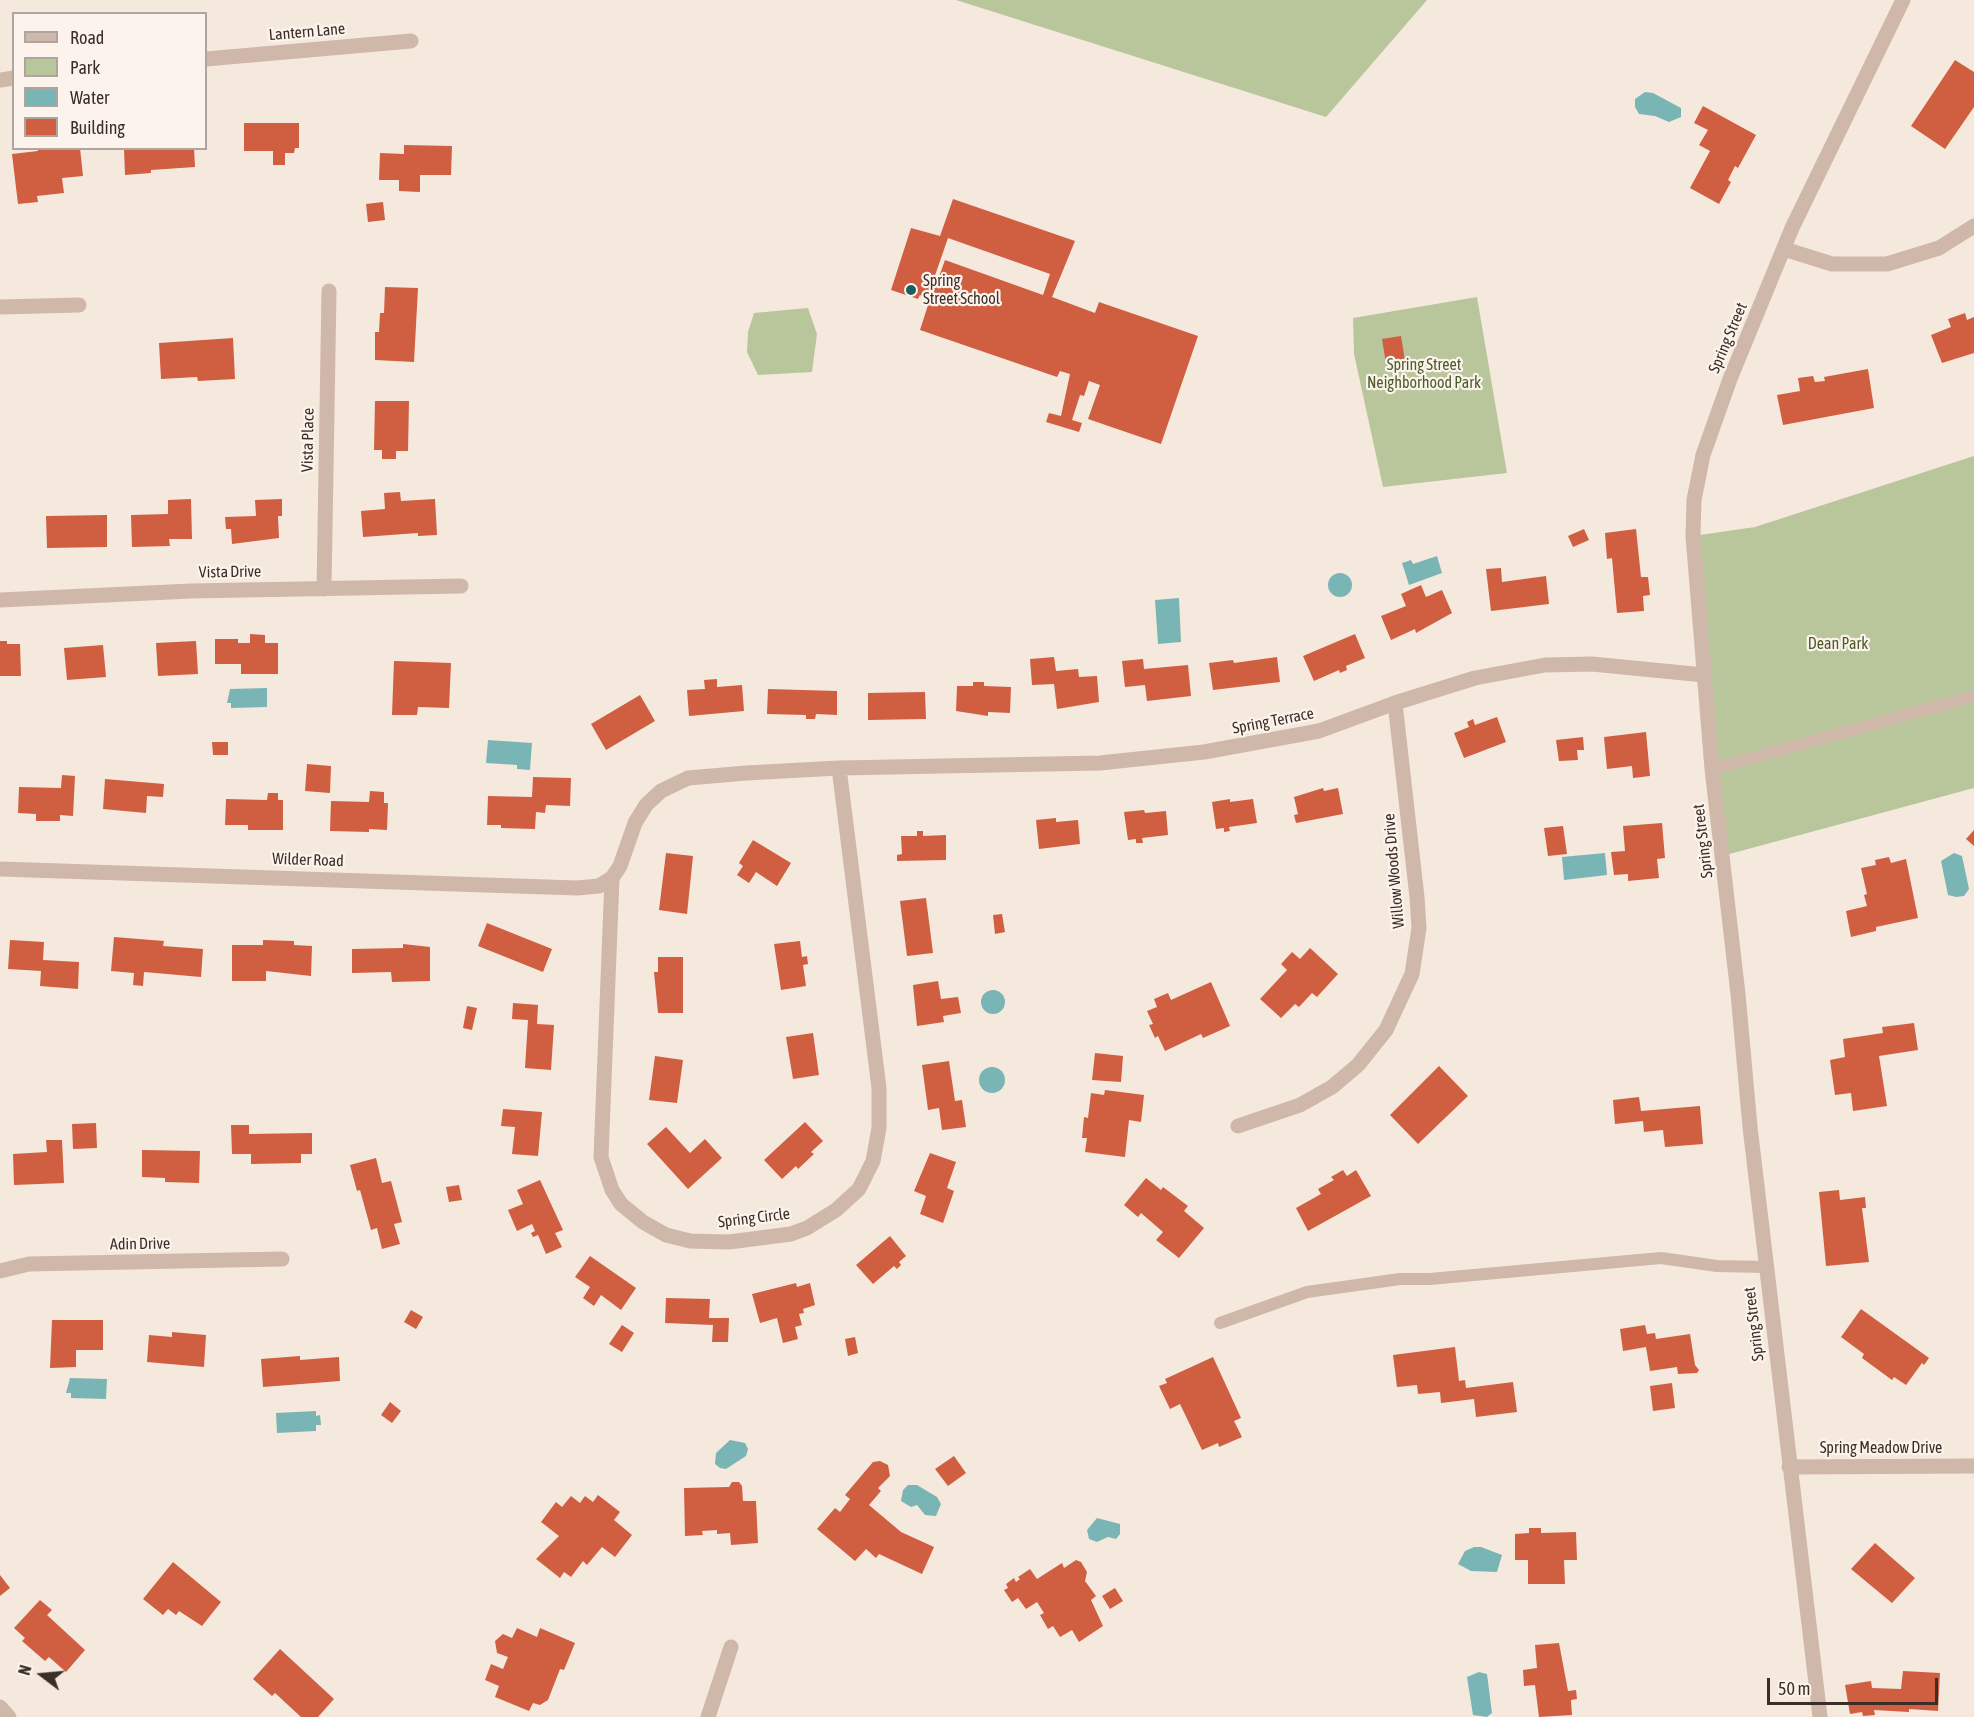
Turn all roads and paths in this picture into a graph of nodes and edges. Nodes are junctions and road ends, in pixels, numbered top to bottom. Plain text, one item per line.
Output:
1 (1903, 0) edge
2 (411, 41) dead end
3 (207, 58) edge
4 (1974, 226) edge
5 (1784, 249) junction
6 (329, 291) dead end
7 (79, 305) dead end
8 (0, 306) edge
9 (461, 586) dead end
10 (324, 589) junction
11 (0, 600) edge
12 (1704, 675) junction
13 (1974, 696) edge
14 (1395, 703) junction
15 (839, 768) junction
16 (1712, 769) junction
17 (0, 869) edge
18 (612, 878) junction
19 (1238, 1126) dead end
20 (282, 1259) dead end
21 (1766, 1267) junction
22 (0, 1270) edge
23 (1220, 1323) dead end
24 (1974, 1466) edge
25 (1789, 1467) junction
26 (731, 1647) dead end
27 (0, 1707) edge
28 (9, 1717) edge
29 (708, 1717) edge
30 (1820, 1717) edge

1 - 5 street, Spring Street
2 - 3 street, Lantern Lane
4 - 5 street
5 - 12 street, Spring Street
6 - 10 street, Vista Place
7 - 8 street
9 - 10 street, Vista Drive
10 - 11 street, Vista Drive
12 - 14 street, Spring Terrace
12 - 16 street, Spring Street
13 - 16 lane
14 - 15 street, Spring Terrace
14 - 19 street, Willow Woods Drive
15 - 18 street, Spring Circle
15 - 18 street, Spring Circle
16 - 21 street, Spring Street
17 - 18 street, Wilder Road
20 - 22 street, Adin Drive
21 - 23 lane
21 - 25 street, Spring Street
24 - 25 street, Spring Meadow Drive
25 - 30 street, Spring Street
26 - 29 street
27 - 28 street

